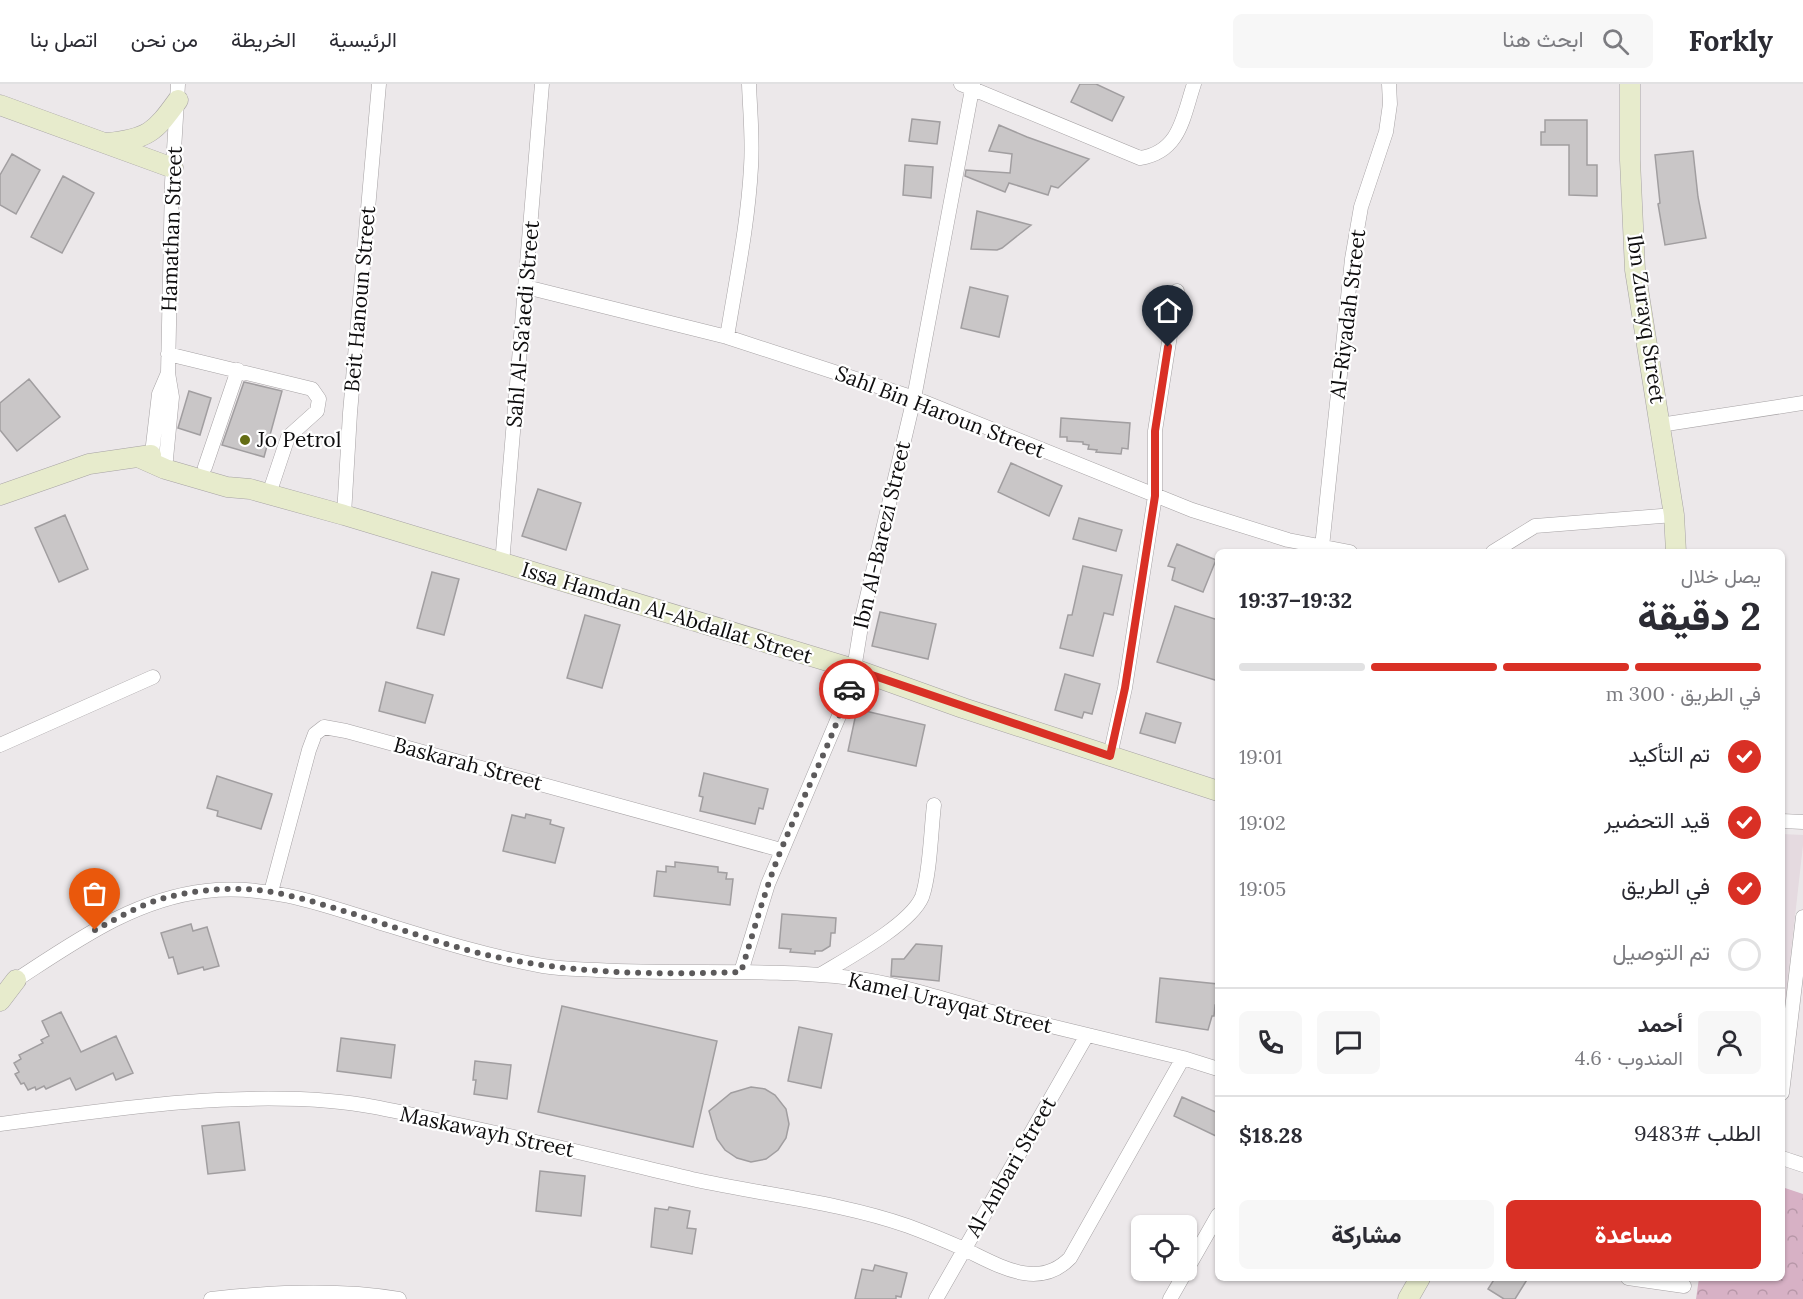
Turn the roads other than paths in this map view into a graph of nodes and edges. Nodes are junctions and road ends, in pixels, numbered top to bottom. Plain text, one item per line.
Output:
1 (379, 84) edge
2 (542, 84) edge
3 (748, 84) edge
4 (1194, 84) edge
5 (1389, 84) edge
6 (1630, 84) edge
7 (969, 86) edge
8 (178, 92) edge
9 (0, 105) edge
10 (0, 118) edge
11 (104, 144) junction
12 (173, 175) junction
13 (526, 287) junction
14 (1177, 291) dead end
15 (728, 337) junction
16 (168, 354) junction
17 (238, 370) junction
18 (914, 398) junction
19 (1803, 403) edge
20 (1660, 425) junction
21 (154, 460) junction
22 (205, 467) junction
23 (259, 492) junction
24 (0, 495) edge
25 (1155, 496) junction
26 (344, 515) junction
27 (1674, 515) junction
28 (1322, 548) junction
29 (1329, 549) edge
30 (1498, 549) edge
31 (1676, 549) edge
32 (502, 564) junction
33 (854, 669) junction
34 (153, 677) dead end
35 (0, 745) edge
36 (1110, 756) junction
37 (1215, 790) edge
38 (934, 805) dead end
39 (1785, 821) edge
40 (1803, 822) edge
41 (781, 850) junction
42 (271, 892) junction
43 (1803, 917) edge
44 (741, 972) junction
45 (820, 975) junction
46 (8, 980) edge
47 (0, 1001) edge
48 (1087, 1035) junction
49 (1183, 1058) junction
50 (1215, 1068) edge
51 (1785, 1069) edge
52 (0, 1124) edge
53 (1785, 1159) edge
54 (1803, 1165) edge
55 (1215, 1220) edge
56 (963, 1249) junction
57 (1418, 1281) edge
58 (1645, 1281) edge
59 (1684, 1288) edge
60 (211, 1299) edge
61 (399, 1299) edge
62 (936, 1299) edge
63 (1170, 1299) edge
64 (1408, 1299) edge

1 - 26 street, Beit Hanoun Street
2 - 13 street, Sahl Al-Sa'aedi Street
3 - 15 street
4 - 7 street
5 - 28 street, Al-Riyadah Street
6 - 20 street, Ibn Zurayq Street
7 - 18 street, Ibn Al-Barezi Street
8 - 11 street
8 - 12 street, Hamathan Street
9 - 11 street
10 - 12 street
11 - 12 street
12 - 16 street, Hamathan Street
13 - 15 street, Sahl Bin Haroun Street
13 - 32 street, Sahl Al-Sa'aedi Street
14 - 25 street
15 - 18 street, Sahl Bin Haroun Street
16 - 17 street
16 - 21 street, Hamathan Street
17 - 22 street
17 - 23 street
18 - 25 street, Sahl Bin Haroun Street
18 - 33 street, Ibn Al-Barezi Street
19 - 20 street
20 - 27 street, Ibn Zurayq Street
21 - 22 street, Issa Hamdan Al-Abdallat Street
21 - 23 street, Issa Hamdan Al-Abdallat Street
21 - 24 street, Issa Hamdan Al-Abdallat Street
22 - 23 street, Issa Hamdan Al-Abdallat Street
23 - 26 street, Issa Hamdan Al-Abdallat Street
25 - 28 street, Sahl Bin Haroun Street
25 - 36 street
26 - 32 street, Issa Hamdan Al-Abdallat Street
27 - 30 street
27 - 31 street, Ibn Zurayq Street
28 - 29 street, Sahl Bin Haroun Street
32 - 33 street, Issa Hamdan Al-Abdallat Street
33 - 36 street, Issa Hamdan Al-Abdallat Street
33 - 41 street, Ibn Al-Barezi Street
34 - 35 street
36 - 37 street, Issa Hamdan Al-Abdallat Street
38 - 45 street
39 - 40 street
41 - 42 street, Baskarah Street
41 - 44 street, Ibn Al-Barezi Street
42 - 44 street, Kamel Urayqat Street
42 - 46 street, Kamel Urayqat Street
43 - 51 street
44 - 45 street, Kamel Urayqat Street
45 - 48 street, Kamel Urayqat Street
46 - 47 street, Kamel Urayqat Street
48 - 49 street, Kamel Urayqat Street
48 - 56 street, Al-Anbari Street
49 - 50 street, Kamel Urayqat Street
49 - 56 street, Maskawayh Street
52 - 56 street, Maskawayh Street
53 - 54 street
55 - 63 street
56 - 62 street, Al-Anbari Street
57 - 64 street
58 - 59 street
60 - 61 street

